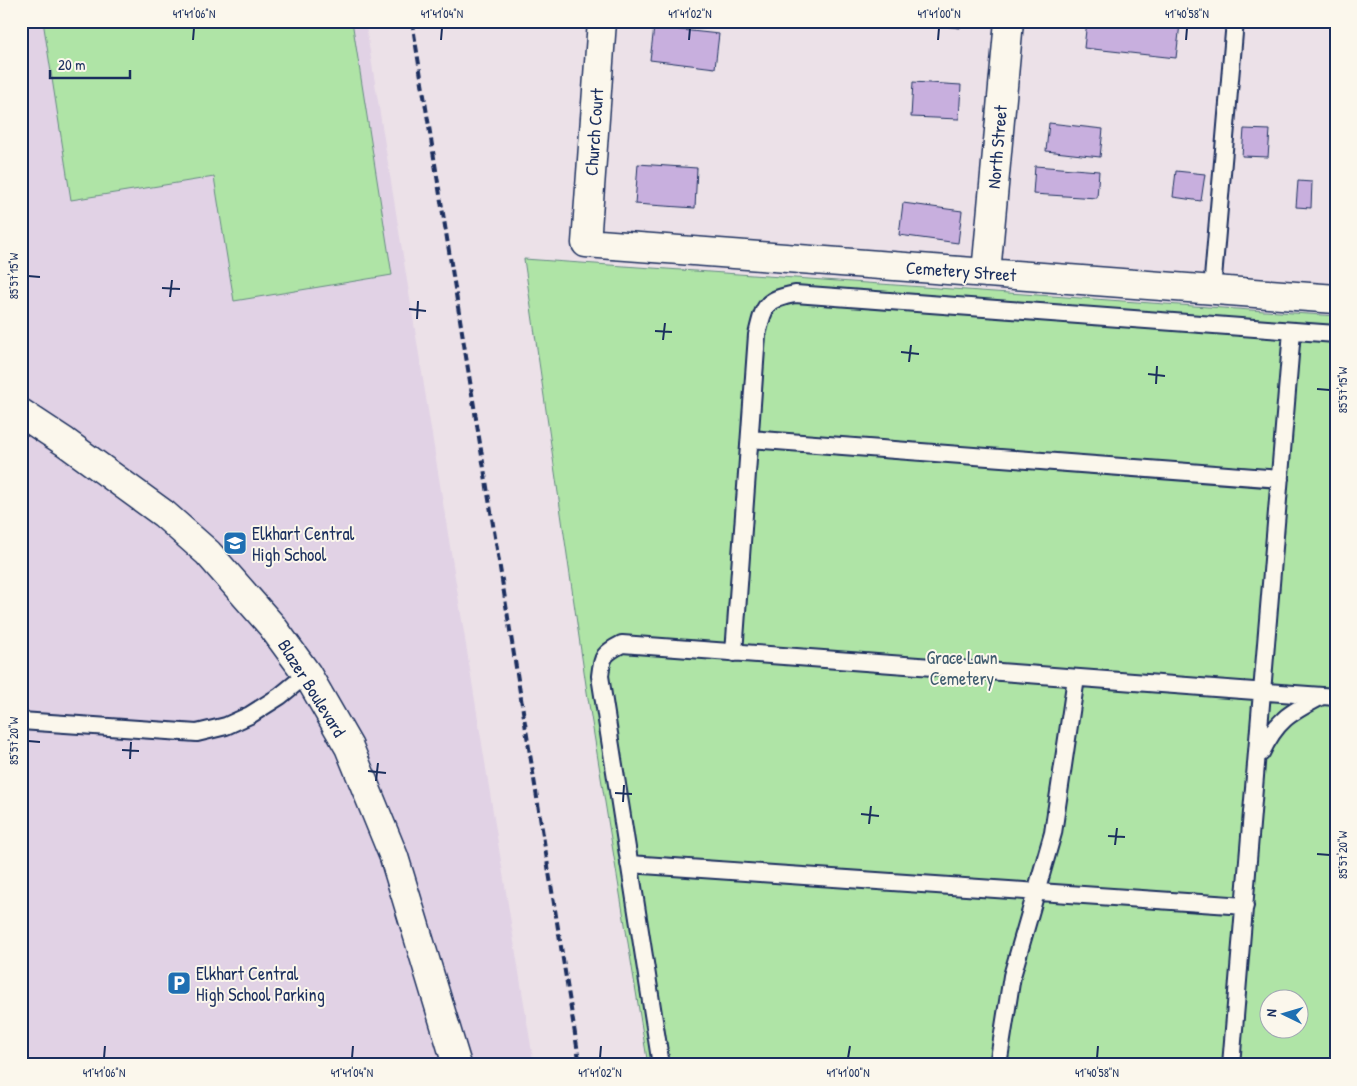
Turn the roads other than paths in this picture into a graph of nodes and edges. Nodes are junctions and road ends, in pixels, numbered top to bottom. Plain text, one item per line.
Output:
1 (602, 21) edge
2 (1009, 21) edge
3 (1235, 21) edge
4 (586, 243) joint
5 (986, 273) junction
6 (1212, 290) junction
7 (1336, 299) edge
8 (1292, 331) junction
9 (1336, 334) edge
10 (21, 413) edge
11 (750, 439) junction
12 (1280, 478) junction
13 (734, 653) junction
14 (307, 674) junction
15 (1076, 678) junction
16 (1262, 692) junction
17 (1329, 697) edge
18 (21, 722) edge
19 (1256, 762) junction
20 (629, 864) junction
21 (1037, 892) junction
22 (1245, 906) junction
23 (457, 1065) edge
24 (661, 1065) edge
25 (998, 1065) edge
26 (1231, 1065) edge

1 - 4 street, Church Court
2 - 5 street, North Street
3 - 6 lane
4 - 5 street, Cemetery Street
5 - 6 street, Cemetery Street
6 - 7 street, Cemetery Street
8 - 9 lane
8 - 11 lane
8 - 12 lane
10 - 14 street, Blazer Boulevard
11 - 12 lane
11 - 13 lane
12 - 16 lane
13 - 15 lane
13 - 20 lane
14 - 18 lane
14 - 23 street, Blazer Boulevard
15 - 16 lane
15 - 21 lane
16 - 17 lane
16 - 19 lane
17 - 19 lane
19 - 22 lane
20 - 21 lane
20 - 24 lane
21 - 22 lane
21 - 25 lane
22 - 26 lane

